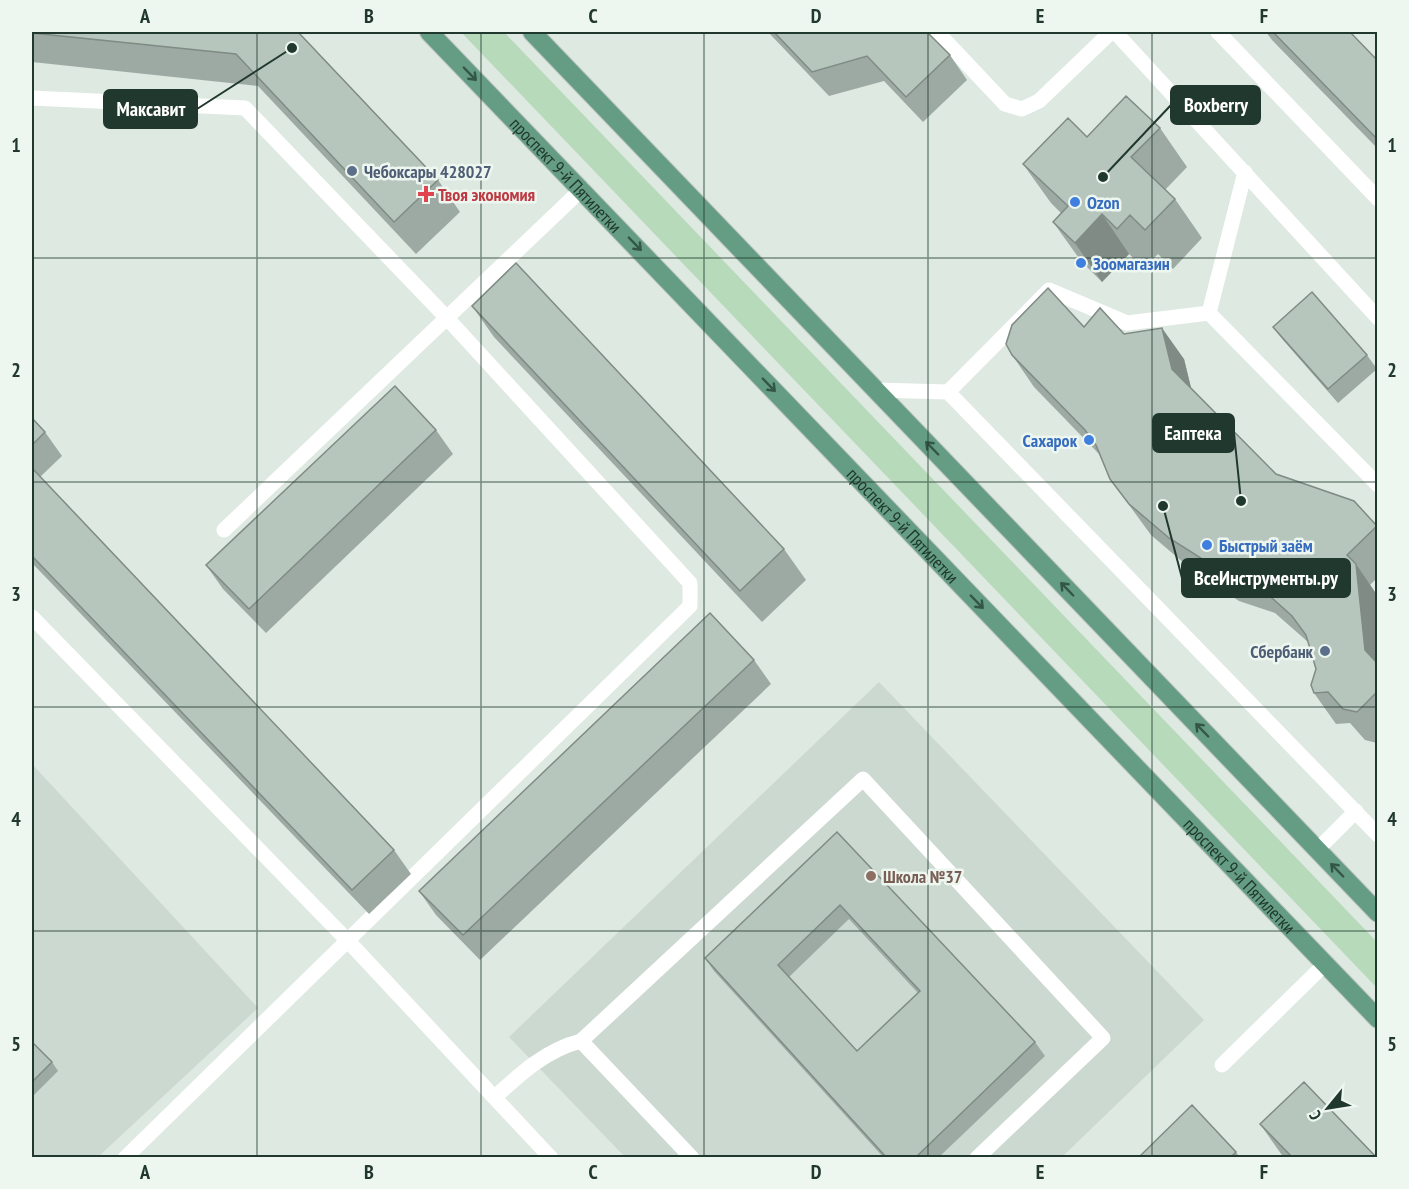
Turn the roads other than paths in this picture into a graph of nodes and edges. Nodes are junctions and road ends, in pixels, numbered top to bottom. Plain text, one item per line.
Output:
1 (429, 32) edge
2 (532, 32) edge
3 (937, 32) edge
4 (1113, 32) edge
5 (1218, 32) edge
6 (32, 98) edge
7 (1245, 172) junction
8 (582, 189) junction
9 (1377, 199) edge
10 (1209, 313) junction
11 (446, 317) junction
12 (1377, 318) edge
13 (876, 390) junction
14 (948, 392) junction
15 (1377, 485) edge
16 (224, 530) dead end
17 (32, 616) edge
18 (1356, 812) junction
19 (1375, 827) edge
20 (1317, 850) junction
21 (1377, 913) edge
22 (348, 941) junction
23 (1324, 964) junction
24 (1377, 1019) edge
25 (581, 1041) junction
26 (1222, 1065) dead end
27 (495, 1097) junction
28 (125, 1158) edge
29 (551, 1158) edge
30 (692, 1158) edge
31 (977, 1158) edge

1 -> 8 main road, проспект 9-й Пятилетки
2 - 13 main road
3 - 4 lane
4 - 7 lane
5 - 9 lane
6 - 11 lane
7 - 10 lane
7 - 12 lane
8 - 11 lane
8 -> 23 main road, проспект 9-й Пятилетки
10 - 14 lane
10 - 15 lane
11 - 16 lane
11 - 22 lane
13 - 14 lane
20 -> 13 main road
14 - 18 lane
17 - 22 lane
18 - 19 lane
18 - 20 lane
21 -> 20 main road
22 - 27 lane
22 - 28 lane
23 - 24 main road, проспект 9-й Пятилетки
23 - 26 lane
25 - 27 lane
25 - 30 lane
25 - 31 lane
27 - 29 lane

